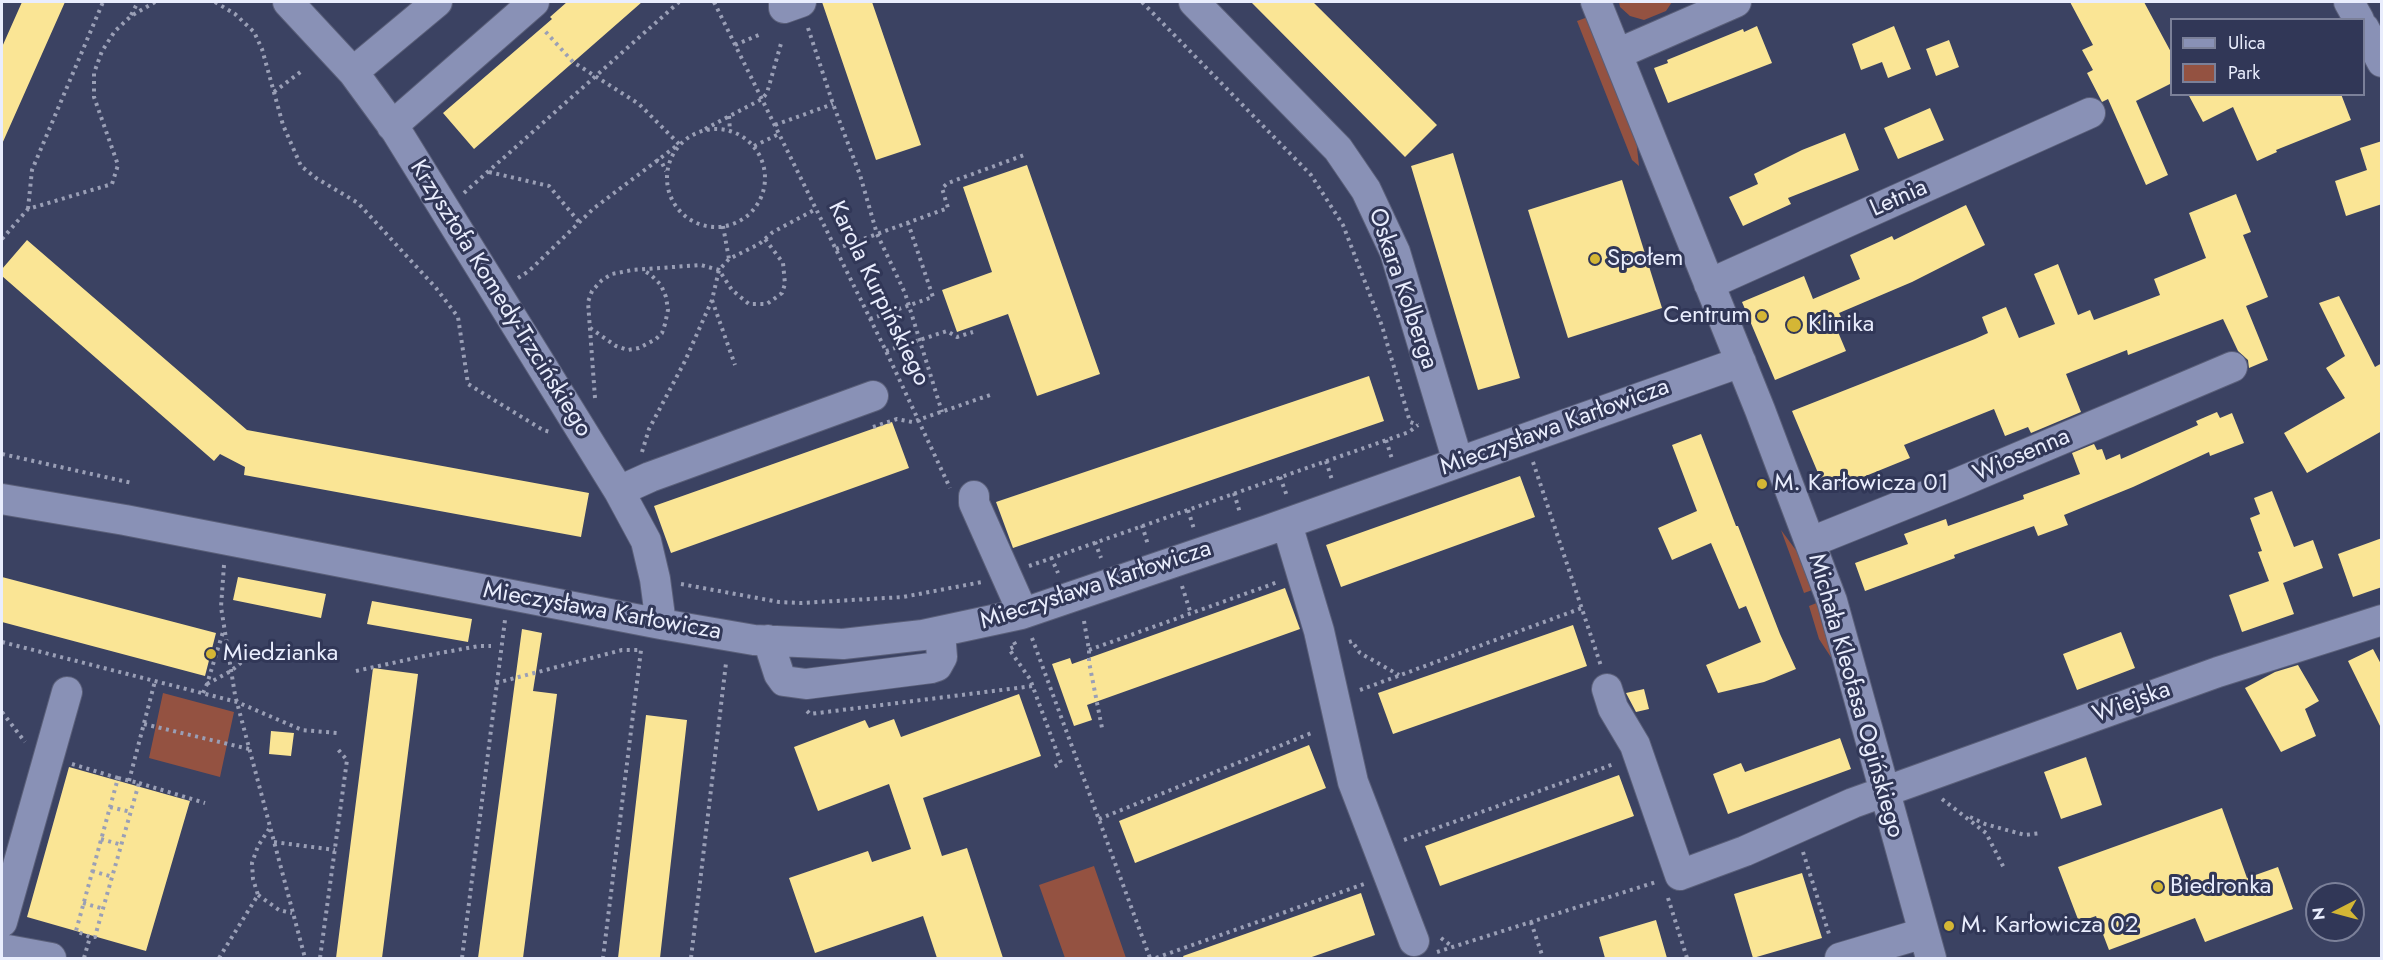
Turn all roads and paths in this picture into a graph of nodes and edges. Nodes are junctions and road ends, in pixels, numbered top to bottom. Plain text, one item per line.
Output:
1 (103, 2) edge
2 (138, 2) edge
3 (155, 2) edge
4 (215, 2) edge
5 (288, 2) edge
6 (437, 2) edge
7 (679, 2) edge
8 (714, 2) edge
9 (784, 2) edge
10 (1142, 2) edge
11 (1194, 2) edge
12 (1596, 2) edge
13 (1736, 2) edge
14 (2349, 2) edge
15 (529, 6) edge
16 (804, 15) edge
17 (131, 16) junction
18 (2358, 18) edge
19 (2365, 30) edge
20 (761, 34) dead end
21 (782, 40) dead end
22 (735, 45) junction
23 (1617, 54) junction
24 (2382, 62) edge
25 (303, 70) dead end
26 (352, 72) junction
27 (596, 76) junction
28 (274, 92) junction
29 (762, 99) junction
30 (833, 104) junction
31 (2090, 113) dead end
32 (729, 117) junction
33 (775, 125) junction
34 (392, 126) junction
35 (705, 129) junction
36 (730, 131) junction
37 (779, 134) junction
38 (679, 144) junction
39 (754, 146) junction
40 (1027, 154) dead end
41 (656, 160) junction
42 (489, 172) junction
43 (666, 172) junction
44 (459, 197) dead end
45 (28, 209) junction
46 (816, 209) junction
47 (579, 222) junction
48 (908, 223) junction
49 (723, 226) junction
50 (877, 234) junction
51 (2, 239) edge
52 (765, 239) junction
53 (836, 249) junction
54 (729, 259) junction
55 (661, 268) junction
56 (642, 269) junction
57 (719, 270) junction
58 (656, 280) junction
59 (512, 282) dead end
60 (1709, 284) junction
61 (712, 300) junction
62 (910, 307) junction
63 (870, 319) junction
64 (590, 327) junction
65 (973, 332) dead end
66 (919, 340) junction
67 (886, 351) junction
68 (1741, 362) junction
69 (735, 365) dead end
70 (2232, 368) dead end
71 (990, 395) dead end
72 (873, 396) dead end
73 (596, 402) dead end
74 (942, 412) junction
75 (918, 420) junction
76 (1426, 424) dead end
77 (1418, 425) junction
78 (579, 429) junction
79 (1525, 438) junction
80 (2, 454) edge
81 (642, 459) dead end
82 (1458, 462) junction
83 (132, 483) dead end
84 (619, 491) junction
85 (963, 495) joint
86 (2, 499) edge
87 (1287, 524) junction
88 (1811, 542) junction
89 (224, 564) dead end
90 (1006, 574) junction
91 (1178, 576) dead end
92 (1281, 581) dead end
93 (677, 584) dead end
94 (508, 596) junction
95 (1582, 608) junction
96 (1191, 614) junction
97 (2382, 620) edge
98 (1084, 621) dead end
99 (1026, 623) junction
100 (661, 624) junction
101 (224, 629) junction
102 (940, 632) junction
103 (729, 636) junction
104 (768, 640) junction
105 (2, 642) edge
106 (1008, 644) dead end
107 (1343, 644) dead end
108 (491, 646) dead end
109 (1089, 650) junction
110 (248, 651) dead end
111 (231, 671) junction
112 (356, 671) dead end
113 (1399, 675) junction
114 (155, 681) junction
115 (496, 683) junction
116 (207, 684) junction
117 (1607, 690) joint
118 (67, 692) dead end
119 (202, 693) junction
120 (237, 702) junction
121 (1337, 711) junction
122 (144, 724) junction
123 (1102, 728) dead end
124 (337, 733) dead end
125 (336, 747) dead end
126 (249, 749) junction
127 (1638, 756) junction
128 (48, 759) junction
129 (1052, 768) dead end
130 (118, 778) junction
131 (129, 781) junction
132 (139, 783) junction
133 (1884, 793) junction
134 (1934, 794) dead end
135 (205, 803) dead end
136 (110, 807) junction
137 (131, 812) junction
138 (1964, 814) junction
139 (1099, 819) junction
140 (270, 828) junction
141 (1795, 829) junction
142 (2041, 833) dead end
143 (101, 839) junction
144 (274, 842) junction
145 (122, 844) junction
146 (1379, 849) junction
147 (335, 850) junction
148 (2004, 868) dead end
149 (92, 871) junction
150 (113, 877) junction
151 (1671, 878) junction
152 (1367, 884) dead end
153 (258, 895) junction
154 (83, 903) junction
155 (104, 909) junction
156 (292, 913) junction
157 (2, 922) edge
158 (1531, 922) junction
159 (90, 937) junction
160 (1927, 946) edge
161 (1424, 947) joint
162 (2, 949) edge
163 (1835, 949) edge
164 (51, 958) edge
165 (84, 958) edge
166 (219, 958) edge
167 (304, 958) edge
168 (320, 958) edge
169 (462, 958) edge
170 (603, 958) edge
171 (691, 958) edge
172 (1150, 958) edge
173 (1156, 958) edge
174 (1543, 958) edge
175 (1687, 958) edge

1 - 45 path
2 - 17 path
3 - 17 path
4 - 28 path
5 - 26 street, Krzysztofa Komedy-Trzcińskiego
6 - 26 street
7 - 27 path
8 - 22 path, Karola Kurpińskiego
9 - 16 street
10 - 77 path
11 - 82 street, Oskara Kolberga
12 - 23 street, Michała Kleofasa Ogińskiego
13 - 23 street
14 - 18 street
15 - 27 path
15 - 34 street
16 - 30 path
17 - 45 path
19 - 24 street
20 - 22 path
21 - 29 path
22 - 29 path, Karola Kurpińskiego
23 - 60 street, Michała Kleofasa Ogińskiego
25 - 28 path
26 - 34 street, Krzysztofa Komedy-Trzcińskiego
27 - 38 path
27 - 42 path
28 - 78 path
29 - 32 path
29 - 33 path, Karola Kurpińskiego
30 - 33 path
30 - 50 path
31 - 60 street, Letnia
32 - 35 path
32 - 36 path
33 - 37 path, Karola Kurpińskiego
34 - 78 street, Krzysztofa Komedy-Trzcińskiego
35 - 36 path
35 - 38 path
36 - 39 path
37 - 39 path
37 - 46 path, Karola Kurpińskiego
38 - 41 path
38 - 43 path
39 - 49 path
40 - 48 path
41 - 43 path
41 - 47 path
42 - 44 path
42 - 47 path
43 - 49 path
45 - 51 path
46 - 52 path
46 - 53 path, Karola Kurpińskiego
47 - 59 path
48 - 50 path
48 - 62 path
49 - 54 path
50 - 53 path
50 - 62 path
52 - 54 path
52 - 57 path
53 - 63 path, Karola Kurpińskiego
54 - 57 path
55 - 56 path
55 - 57 path
55 - 58 path
56 - 58 path
56 - 64 path
57 - 61 path
58 - 64 path
60 - 68 street, Michała Kleofasa Ogińskiego
61 - 69 path
61 - 81 path
62 - 63 path
62 - 66 path
63 - 67 path, Karola Kurpińskiego
64 - 73 path
65 - 66 path
66 - 67 path
66 - 74 path
67 - 75 path, Karola Kurpińskiego
68 - 79 street, Mieczysława Karłowicza
68 - 88 street, Michała Kleofasa Ogińskiego
70 - 88 street, Wiosenna
71 - 74 path
72 - 84 street
74 - 75 path
75 - 85 path, Karola Kurpińskiego
76 - 77 path
77 - 90 path
78 - 84 street, Krzysztofa Komedy-Trzcińskiego
79 - 82 street, Mieczysława Karłowicza
79 - 95 path
80 - 83 path
82 - 87 street, Mieczysława Karłowicza
84 - 100 street, Krzysztofa Komedy-Trzcińskiego
85 - 90 street
86 - 94 street, Mieczysława Karłowicza
87 - 99 street, Mieczysława Karłowicza
87 - 121 street
88 - 133 street, Michała Kleofasa Ogińskiego
89 - 101 path
90 - 93 path
90 - 99 street
91 - 96 path
92 - 96 path
94 - 100 street, Mieczysława Karłowicza
94 - 115 path
95 - 113 path
95 - 117 path
96 - 109 path
97 - 133 street, Wiejska
98 - 109 path
99 - 102 street, Mieczysława Karłowicza
99 - 139 path
100 - 103 street, Mieczysława Karłowicza
101 - 111 path
101 - 116 path
102 - 104 street, Mieczysława Karłowicza
102 - 104 street
103 - 104 street, Mieczysława Karłowicza
103 - 171 path
105 - 114 path
106 - 129 path
107 - 113 path
108 - 112 path
109 - 123 path
110 - 111 path
111 - 116 path
111 - 120 path
113 - 121 path
114 - 119 path
114 - 122 path
115 - 169 path
115 - 170 path
116 - 119 path
117 - 127 street
118 - 128 street
119 - 120 path
120 - 124 path
120 - 126 path
121 - 139 path
121 - 146 street
122 - 126 path
122 - 131 path
125 - 147 path
126 - 140 path
127 - 146 path
127 - 151 street
128 - 130 path
128 - 157 street
130 - 131 path
130 - 136 path
131 - 132 path
132 - 135 path
132 - 137 path
133 - 141 street, Wiejska
133 - 160 street, Michała Kleofasa Ogińskiego
134 - 138 path
136 - 137 path
136 - 143 path
137 - 145 path
138 - 142 path
138 - 148 path
139 - 172 path
140 - 144 path
140 - 153 path
141 - 151 street, Wiejska
141 - 163 path
143 - 145 path
143 - 149 path
144 - 147 path
144 - 156 path
145 - 150 path
146 - 161 street
147 - 168 path
149 - 150 path
149 - 154 path
150 - 155 path
151 - 158 path
151 - 175 path
152 - 173 path
153 - 156 path
153 - 166 path
154 - 155 path
154 - 159 path
155 - 159 path
156 - 167 path
158 - 161 path
158 - 174 path
159 - 165 path
160 - 163 street
162 - 164 street

